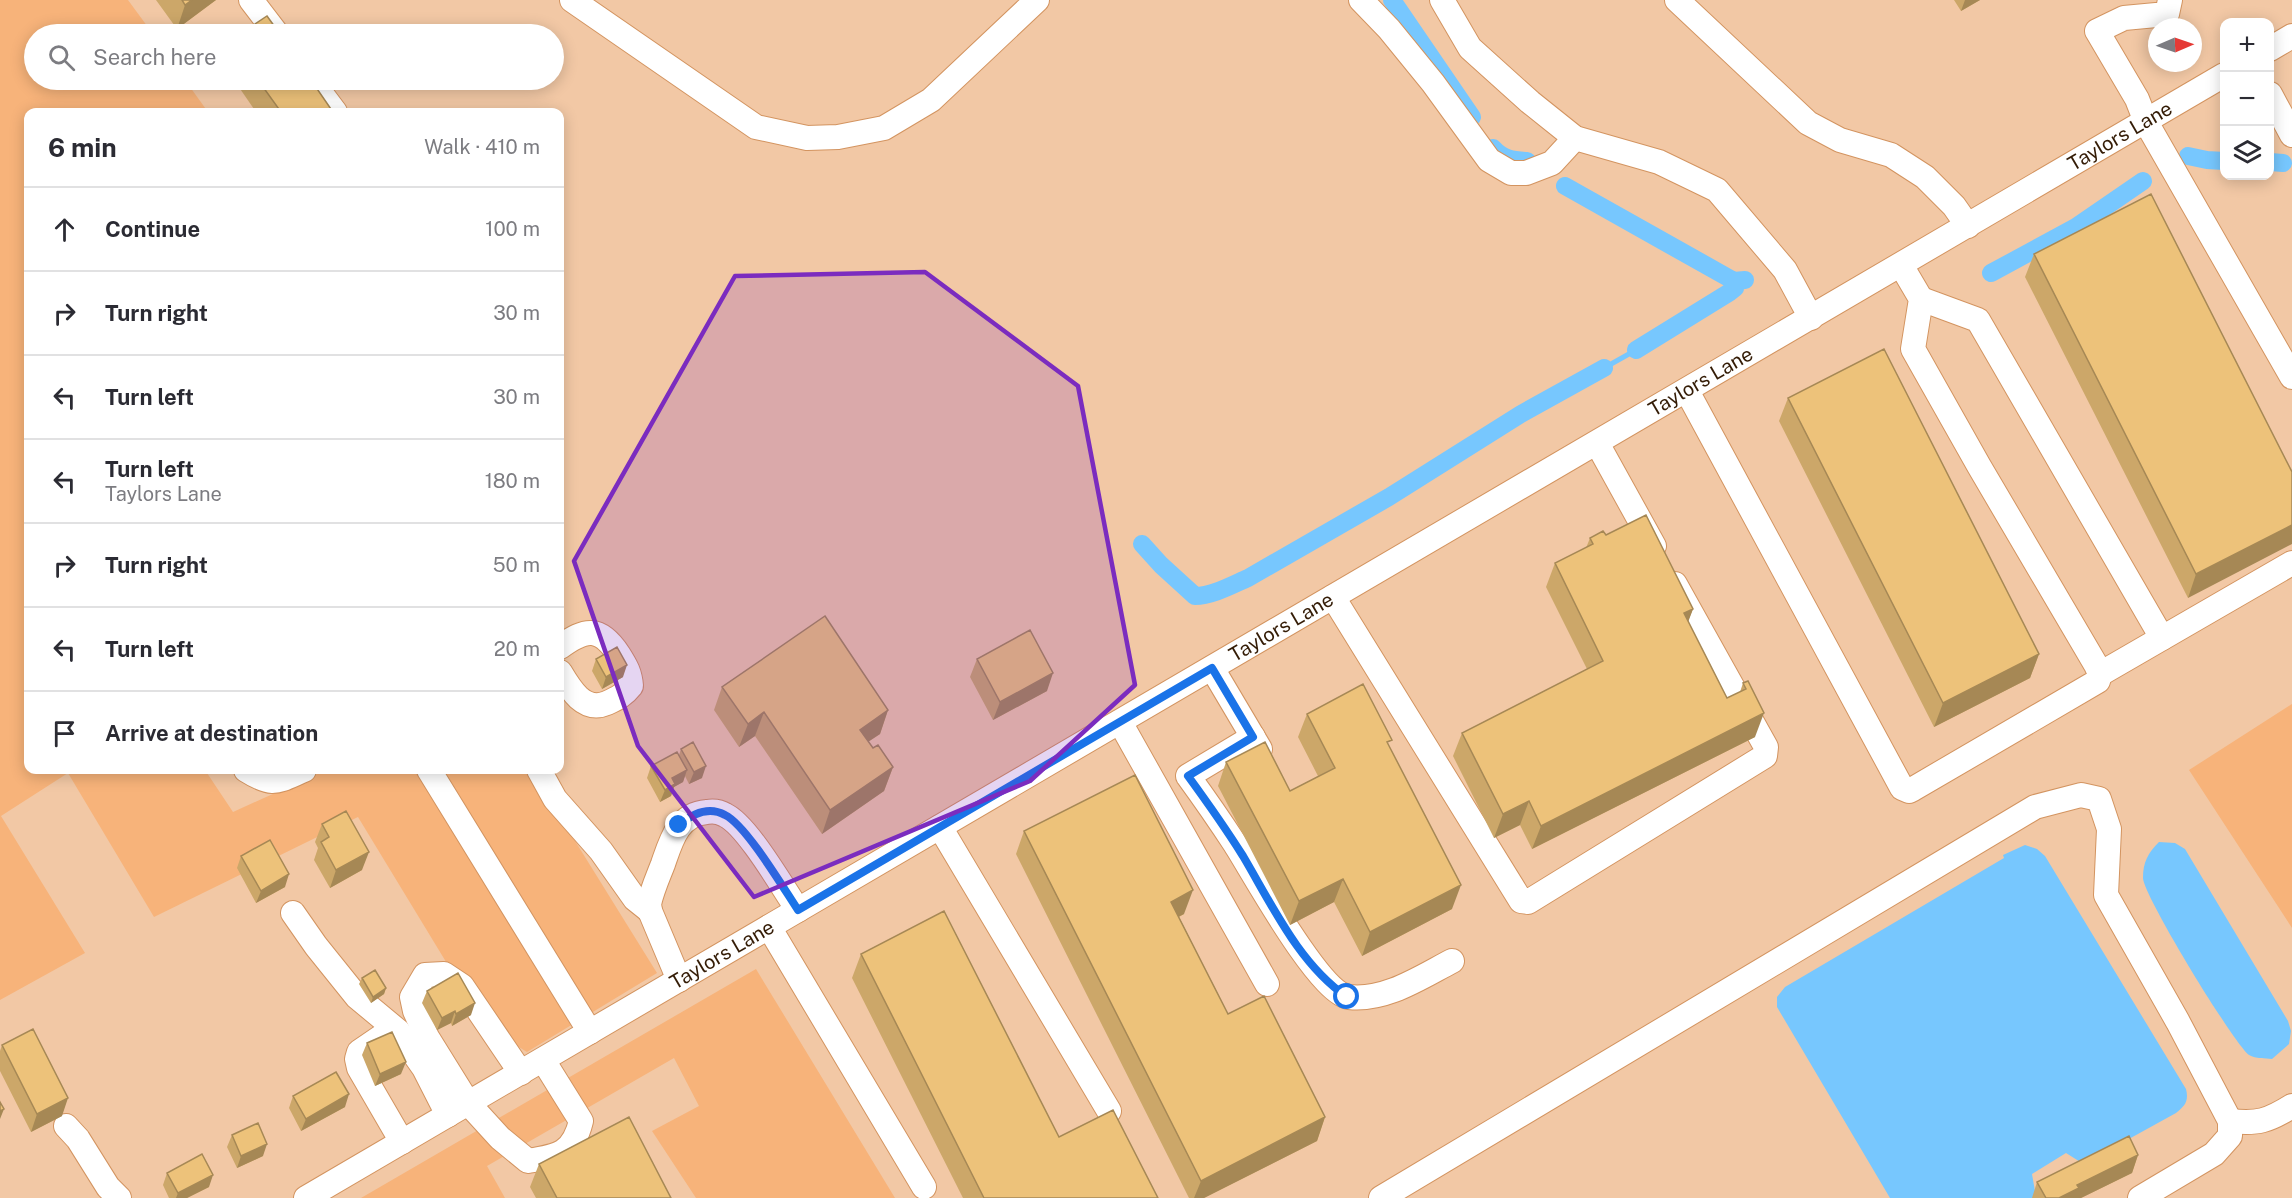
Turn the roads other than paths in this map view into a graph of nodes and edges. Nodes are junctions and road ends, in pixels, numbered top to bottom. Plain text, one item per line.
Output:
1 (251, 0) edge
2 (572, 0) edge
3 (1037, 0) edge
4 (1361, 0) edge
5 (1442, 0) edge
6 (1677, 0) edge
7 (2170, 0) edge
8 (269, 24) edge
9 (2292, 36) edge
10 (2274, 47) edge
11 (2220, 77) edge
12 (318, 90) edge
13 (2274, 101) edge
14 (332, 108) edge
15 (2146, 122) junction
16 (2292, 135) edge
17 (1575, 138) junction
18 (1968, 226) junction
19 (1901, 265) junction
20 (1921, 299) junction
21 (1811, 318) junction
22 (2292, 377) edge
23 (1687, 391) junction
24 (1597, 443) junction
25 (2292, 563) edge
26 (1333, 597) junction
27 (2162, 638) junction
28 (564, 644) edge
29 (1212, 668) junction
30 (2100, 674) junction
31 (564, 678) edge
32 (1120, 722) junction
33 (1253, 737) junction
34 (1271, 766) edge
35 (252, 774) edge
36 (293, 774) edge
37 (431, 774) edge
38 (541, 774) edge
39 (940, 827) junction
40 (798, 910) junction
41 (650, 911) junction
42 (293, 913) dead end
43 (769, 927) junction
44 (1452, 961) dead end
45 (680, 980) junction
46 (1267, 984) dead end
47 (398, 1030) junction
48 (590, 1032) junction
49 (543, 1060) junction
50 (521, 1072) junction
51 (2292, 1106) edge
52 (458, 1109) junction
53 (1109, 1111) edge
54 (2230, 1121) junction
55 (66, 1126) dead end
56 (402, 1142) junction
57 (924, 1187) dead end
58 (119, 1198) edge
59 (306, 1198) edge
60 (1381, 1198) edge
61 (2140, 1198) edge

1 - 8 street
2 - 3 street
4 - 17 street
5 - 17 street
6 - 18 street
7 - 15 street
9 - 10 street
11 - 15 street, Taylors Lane
12 - 14 street
13 - 16 street
15 - 18 street, Taylors Lane
15 - 22 street
17 - 21 street
18 - 19 street, Taylors Lane
19 - 20 street
19 - 21 street, Taylors Lane
20 - 27 street
20 - 30 street
21 - 23 street, Taylors Lane
23 - 24 street, Taylors Lane
23 - 30 street
24 - 26 street, Taylors Lane
24 - 26 street
25 - 27 street
26 - 29 street, Taylors Lane
27 - 30 street
28 - 31 street
29 - 32 street, Taylors Lane
29 - 33 street
32 - 39 street, Taylors Lane
32 - 46 street
33 - 34 street
33 - 44 street
35 - 36 street
37 - 48 street
38 - 41 street
39 - 40 street, Taylors Lane
39 - 53 street
40 - 41 street
40 - 43 street, Taylors Lane
41 - 45 street
42 - 47 street
43 - 45 street, Taylors Lane
43 - 57 street
45 - 48 street, Taylors Lane
47 - 52 street
47 - 56 street
48 - 49 street, Taylors Lane
49 - 50 street, Taylors Lane
49 - 52 street
50 - 52 street, Taylors Lane
50 - 52 street
51 - 54 street
52 - 56 street, Taylors Lane
54 - 60 street
54 - 61 street
55 - 58 street
56 - 59 street, Taylors Lane

